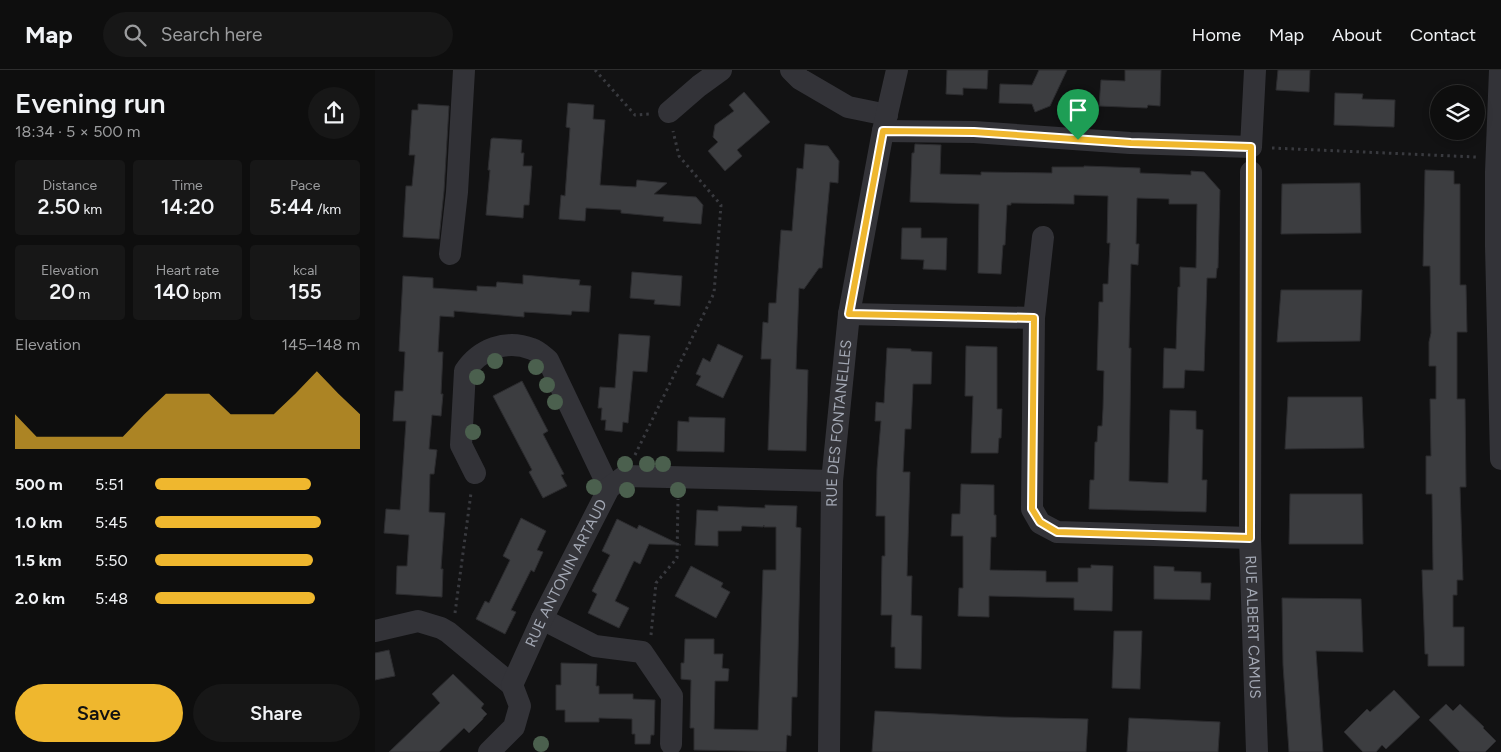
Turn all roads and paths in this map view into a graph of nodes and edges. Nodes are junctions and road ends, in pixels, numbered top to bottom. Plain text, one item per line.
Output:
1 (464, 70) edge
2 (595, 70) edge
3 (721, 70) edge
4 (791, 70) edge
5 (897, 70) edge
6 (1255, 70) edge
7 (1500, 70) edge
8 (669, 112) junction
9 (885, 123) junction
10 (1251, 147) junction
11 (1498, 168) edge
12 (1251, 172) dead end
13 (1043, 236) dead end
14 (450, 254) dead end
15 (849, 314) junction
16 (1034, 318) junction
17 (1501, 459) edge
18 (475, 473) joint
19 (678, 478) junction
20 (833, 481) junction
21 (617, 482) junction
22 (1250, 538) junction
23 (542, 619) junction
24 (375, 631) edge
25 (448, 632) junction
26 (642, 652) junction
27 (512, 685) junction
28 (671, 744) dead end
29 (489, 752) edge
30 (829, 752) edge
31 (1257, 752) edge

1 - 14 street
2 - 8 path
3 - 8 street
4 - 9 street
5 - 9 street, RUE DES FONTANELLES
6 - 10 street
7 - 11 street
8 - 21 path
9 - 10 street
9 - 15 street, RUE DES FONTANELLES
10 - 11 path
11 - 17 street
12 - 22 street, RUE ALBERT CAMUS
13 - 16 street
15 - 16 street
15 - 20 street, RUE DES FONTANELLES
16 - 22 street
18 - 21 street
18 - 25 path
19 - 20 street
19 - 21 street
19 - 26 path
20 - 30 street, RUE DES FONTANELLES
21 - 23 street, RUE ANTONIN ARTAUD
22 - 31 street, RUE ALBERT CAMUS
23 - 26 street
23 - 27 street, RUE ANTONIN ARTAUD
24 - 25 street
25 - 27 street
26 - 28 street
27 - 29 street

